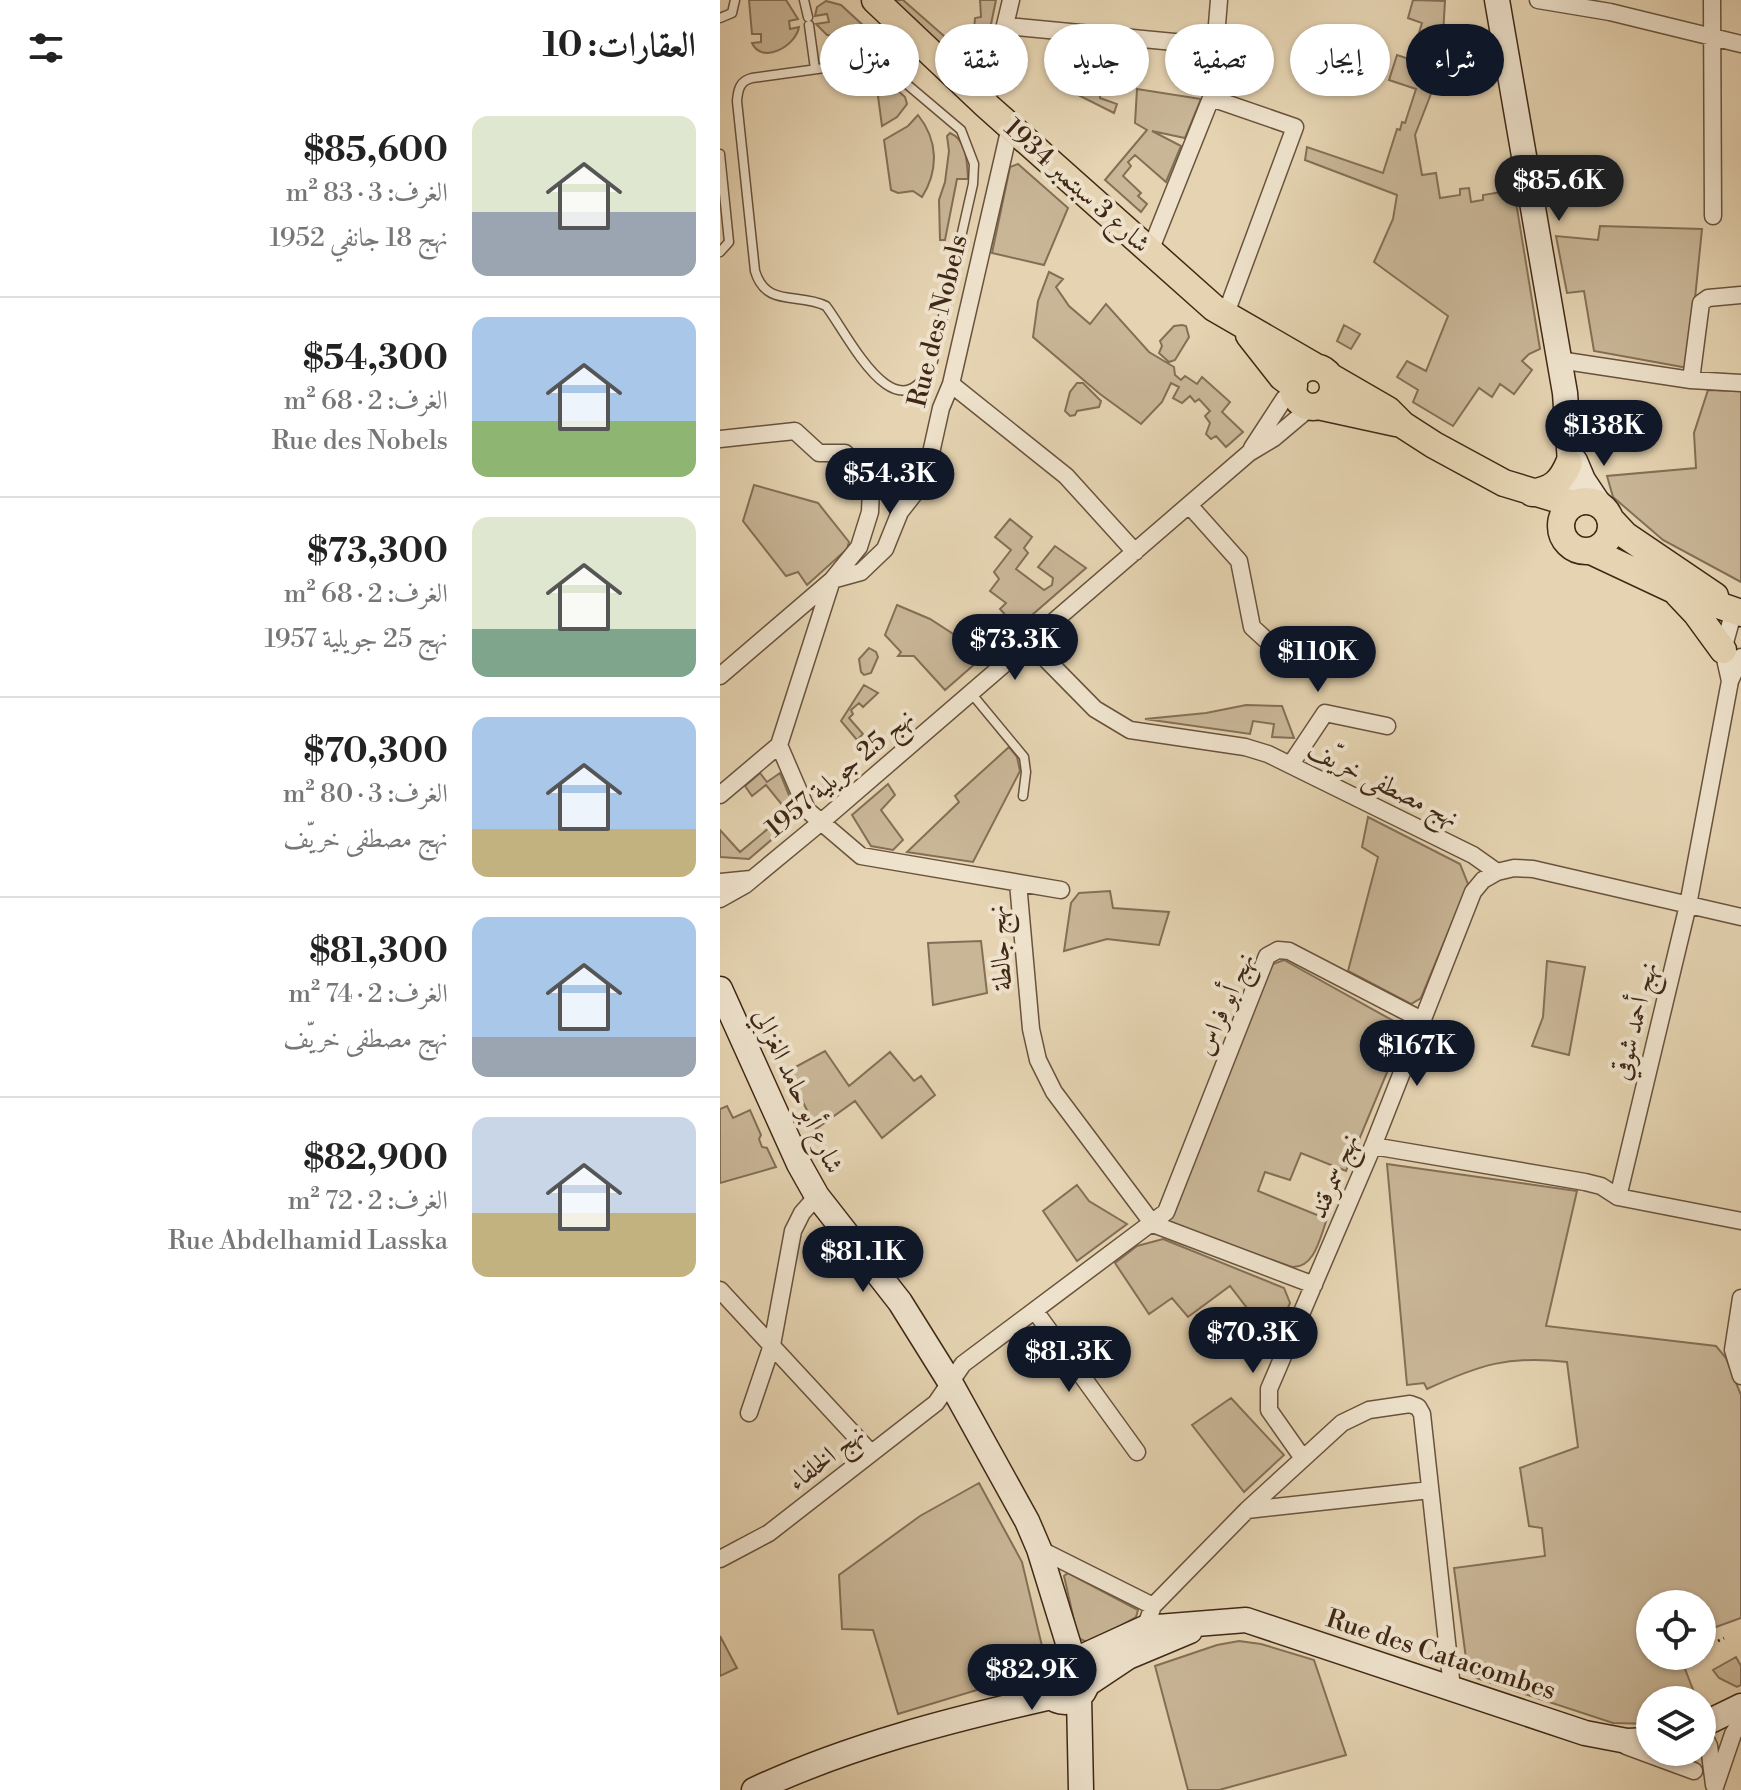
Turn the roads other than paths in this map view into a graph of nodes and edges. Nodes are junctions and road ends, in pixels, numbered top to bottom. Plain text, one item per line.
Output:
1 (735, 0) edge
2 (804, 0) edge
3 (1011, 0) edge
4 (1219, 0) edge
5 (1497, 0) edge
6 (1538, 0) edge
7 (1712, 0) edge
8 (877, 4) edge
9 (720, 18) edge
10 (1007, 24) edge
11 (1217, 24) edge
12 (1028, 28) edge
13 (1711, 38) junction
14 (1165, 41) edge
15 (1741, 44) edge
16 (815, 69) junction
17 (988, 96) edge
18 (1211, 98) joint
19 (986, 105) junction
20 (1010, 127) junction
21 (720, 154) edge
22 (1713, 216) dead end
23 (1150, 251) junction
24 (720, 252) edge
25 (1741, 295) edge
26 (1232, 320) junction
27 (1559, 360) junction
28 (1324, 372) junction
29 (1691, 380) junction
30 (1741, 383) edge
31 (951, 384) junction
32 (1304, 397) junction
33 (1403, 425) junction
34 (720, 439) edge
35 (1249, 453) junction
36 (1570, 458) junction
37 (1504, 483) junction
38 (1532, 493) junction
39 (1573, 504) junction
40 (1189, 505) junction
41 (1605, 512) junction
42 (1563, 537) junction
43 (1591, 551) junction
44 (1135, 552) junction
45 (832, 580) junction
46 (1672, 589) junction
47 (1738, 611) edge
48 (1265, 639) dead end
49 (1030, 643) junction
50 (1732, 654) edge
51 (720, 676) edge
52 (971, 693) junction
53 (1387, 726) dead end
54 (779, 745) junction
55 (1291, 764) junction
56 (720, 795) edge
57 (1023, 796) dead end
58 (820, 823) junction
59 (1497, 872) junction
60 (752, 879) junction
61 (720, 882) edge
62 (1018, 883) junction
63 (1061, 890) dead end
64 (720, 899) edge
65 (1688, 905) junction
66 (1741, 917) edge
67 (720, 989) edge
68 (1422, 1020) junction
69 (1373, 1146) junction
70 (817, 1196) junction
71 (1618, 1197) junction
72 (1741, 1221) edge
73 (1153, 1224) junction
74 (1314, 1285) junction
75 (720, 1290) edge
76 (1741, 1298) edge
77 (1035, 1311) junction
78 (772, 1345) junction
79 (1741, 1376) edge
80 (950, 1382) junction
81 (749, 1413) dead end
82 (1137, 1452) dead end
83 (871, 1453) junction
84 (1302, 1457) junction
85 (1430, 1490) junction
86 (1247, 1510) junction
87 (1039, 1549) junction
88 (720, 1559) edge
89 (1150, 1627) junction
90 (1065, 1679) junction
91 (1452, 1688) junction
92 (1741, 1706) edge
93 (1716, 1718) edge
94 (1741, 1721) edge
95 (1606, 1738) junction
96 (1636, 1739) edge
97 (1690, 1766) edge
98 (1711, 1766) edge
99 (1694, 1771) junction
100 (1080, 1787) edge
101 (1713, 1789) edge
102 (754, 1790) edge

1 - 9 lane
2 - 16 lane
3 - 10 street
4 - 11 street
5 - 27 main road
6 - 13 street
7 - 13 street
8 - 19 main road, شارع 3 سبتمبر 1934
12 - 14 street
13 - 15 street
13 - 22 street
16 - 16 lane
17 - 19 street
18 - 23 street
18 - 26 street
19 - 20 main road, شارع 3 سبتمبر 1934
20 - 23 main road, شارع 3 سبتمبر 1934
20 - 31 street, Rue des Nobels
21 - 24 lane
23 - 26 main road, شارع 3 سبتمبر 1934
25 - 29 street
26 - 28 main road, شارع 3 سبتمبر 1934
26 - 32 main road, شارع 3 سبتمبر 1934
27 - 29 street
27 - 36 main road
28 - 32 main road
28 - 33 main road, شارع 3 سبتمبر 1934
29 - 30 street
31 - 44 street
31 - 45 street, Rue des Nobels
32 - 33 main road
32 - 35 street, نهج 25 جويلية 1957
32 - 35 street, نهج 25 جويلية 1957
33 - 37 main road
34 - 45 street
35 - 40 street, نهج 25 جويلية 1957
36 - 38 main road
36 - 39 main road
36 - 41 main road
37 - 38 main road
37 - 42 main road
38 - 39 main road
39 - 41 main road
39 - 42 main road
40 - 44 street, نهج 25 جويلية 1957
40 - 48 street
41 - 43 main road
41 - 47 main road
42 - 43 main road
43 - 46 main road
44 - 49 street, نهج 25 جويلية 1957
45 - 51 street
45 - 54 street
46 - 47 main road
46 - 50 main road
47 - 50 street, نهج أحمد شوقي
49 - 52 street, نهج 25 جويلية 1957
49 - 55 street, نهج مصطفى خريّف
50 - 65 street, نهج أحمد شوقي
52 - 57 lane
52 - 58 street, نهج 25 جويلية 1957
53 - 55 street
54 - 56 street
54 - 58 street, نهج جالطة
55 - 59 street, نهج مصطفى خريّف
58 - 60 street, نهج 25 جويلية 1957
58 - 62 street, نهج جالطة
59 - 65 street
59 - 68 street, نهج سمرقند
60 - 61 street
60 - 64 street, نهج 25 جويلية 1957
62 - 63 street
62 - 73 street, نهج جالطة
65 - 66 street
65 - 71 street, نهج أحمد شوقي
67 - 70 main road, شارع أبو حامد الغزالي
68 - 69 street, نهج سمرقند
68 - 73 street, نهج أبو فراس
69 - 71 street
69 - 74 street, نهج سمرقند
70 - 78 street
70 - 80 main road, شارع أبو حامد الغزالي
71 - 72 street
73 - 74 street
73 - 77 street
74 - 84 street, نهج سمرقند
75 - 78 street
76 - 79 street
77 - 80 street
77 - 82 street
78 - 81 street
78 - 83 street
80 - 83 street, نهج الخلفاء
80 - 87 main road, شارع أبو حامد الغزالي
83 - 88 street, نهج الخلفاء
84 - 85 street
84 - 86 street
85 - 86 street
85 - 91 street
86 - 89 street
87 - 89 street
87 - 90 main road, شارع أبو حامد الغزالي
89 - 90 main road, Rue des Catacombes
89 - 91 main road, Rue des Catacombes
90 - 100 main road, شارع أبو حامد الغزالي
90 - 102 main road, Rue des Catacombes
91 - 95 main road, Rue des Catacombes
92 - 93 main road
94 - 101 street
95 - 96 main road, Rue des Catacombes
95 - 99 street
97 - 99 street
98 - 101 street
99 - 101 street

